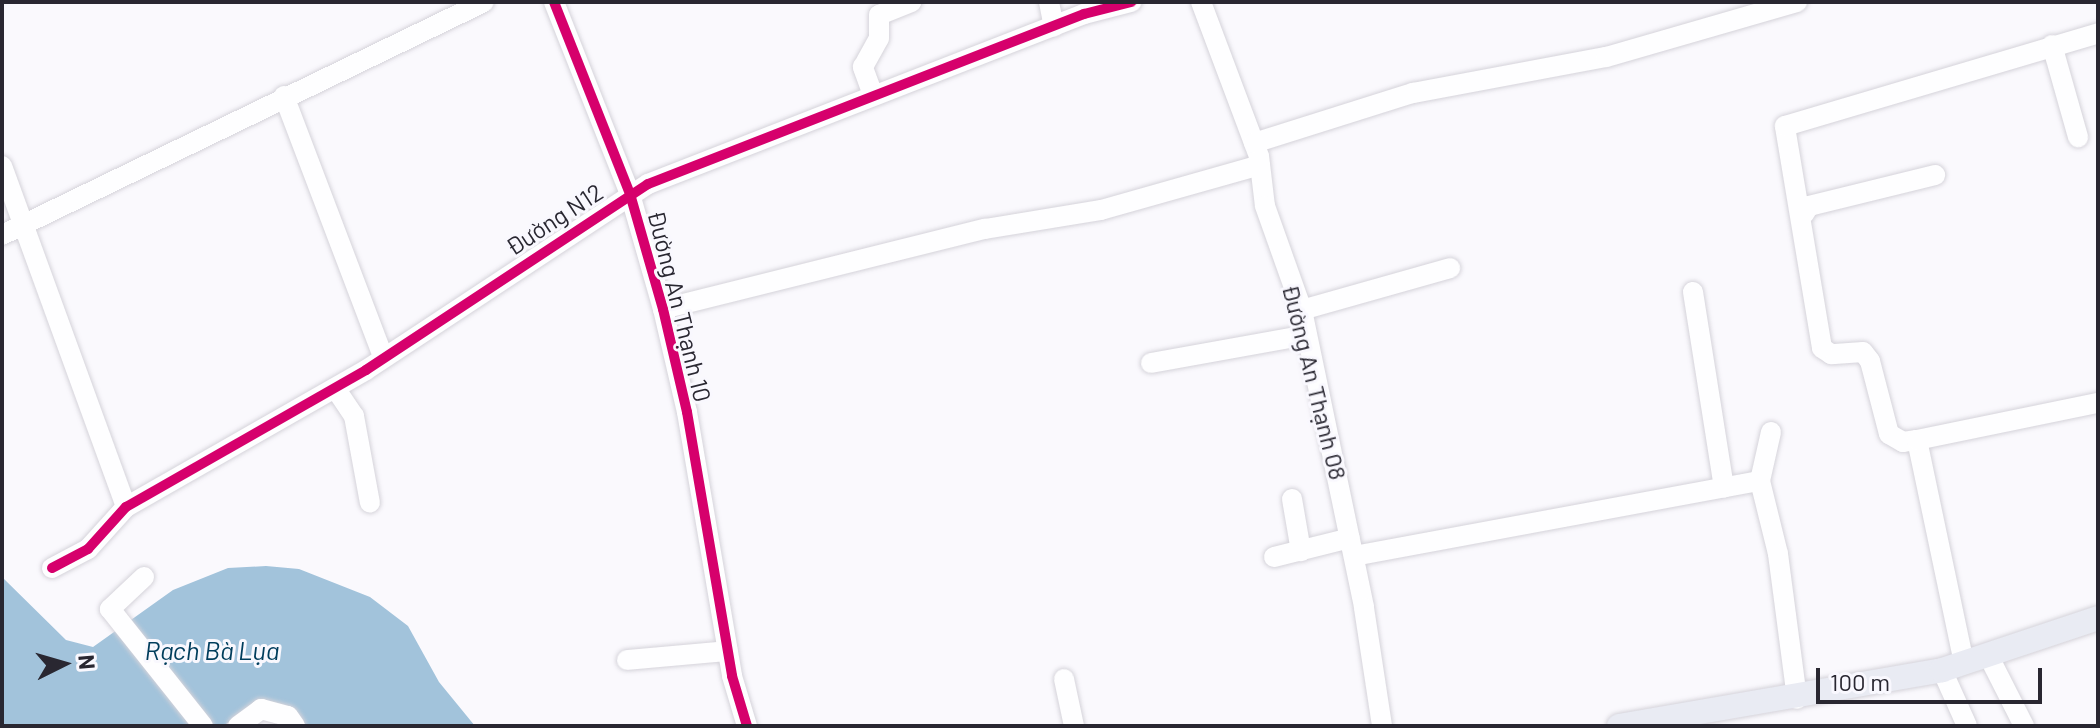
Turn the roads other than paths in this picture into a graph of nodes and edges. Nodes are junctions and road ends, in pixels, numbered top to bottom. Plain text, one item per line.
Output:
1 (484, 2) edge
2 (554, 2) edge
3 (911, 2) edge
4 (1049, 2) edge
5 (1131, 2) edge
6 (1201, 2) edge
7 (1797, 2) edge
8 (1054, 27) junction
9 (2098, 33) edge
10 (2052, 45) junction
11 (873, 95) junction
12 (284, 96) junction
13 (2078, 137) dead end
14 (1254, 143) junction
15 (1260, 165) junction
16 (2, 166) edge
17 (1935, 175) dead end
18 (630, 194) junction
19 (1804, 214) junction
20 (11, 231) edge
21 (1450, 268) dead end
22 (1693, 292) dead end
23 (663, 309) junction
24 (1302, 310) junction
25 (1307, 335) junction
26 (383, 357) junction
27 (1151, 363) dead end
28 (343, 397) junction
29 (2098, 403) edge
30 (1771, 432) dead end
31 (1917, 440) junction
32 (1760, 481) junction
33 (1724, 488) junction
34 (1292, 499) dead end
35 (370, 503) dead end
36 (126, 507) junction
37 (1352, 547) junction
38 (1301, 551) junction
39 (1274, 557) dead end
40 (52, 568) dead end
41 (144, 577) dead end
42 (2098, 618) edge
43 (728, 651) junction
44 (1988, 655) junction
45 (627, 660) dead end
46 (1953, 666) junction
47 (1064, 679) dead end
48 (1797, 699) junction
49 (203, 726) edge
50 (238, 726) edge
51 (295, 726) edge
52 (747, 726) edge
53 (1074, 726) edge
54 (1382, 726) edge
55 (1619, 726) edge
56 (1967, 726) edge
57 (2024, 726) edge

1 - 12 street
2 - 18 street, Đường An Thạnh 10
3 - 11 street
4 - 8 street
5 - 8 street, Đường N12
6 - 14 street, Đường An Thạnh 08
7 - 14 street
8 - 11 street, Đường N12
9 - 10 street
10 - 13 street
10 - 19 street
11 - 18 street, Đường N12
12 - 20 street
12 - 26 street
14 - 15 street, Đường An Thạnh 08
15 - 23 street
15 - 24 street, Đường An Thạnh 08
16 - 20 street
17 - 19 street
18 - 23 street, Đường An Thạnh 10
18 - 26 street, Đường N12
19 - 31 street
20 - 36 street
21 - 24 street
22 - 33 street
23 - 43 street, Đường An Thạnh 10
24 - 25 street, Đường An Thạnh 08
25 - 27 street
25 - 37 street, Đường An Thạnh 08
26 - 28 street, Đường N12
28 - 35 street
28 - 36 street, Đường N12
29 - 31 street
30 - 32 street
31 - 46 street
32 - 33 street
32 - 48 street
33 - 37 street
34 - 38 street
36 - 40 street, Đường N12
37 - 38 street
37 - 54 street, Đường An Thạnh 08
38 - 39 street
41 - 49 street
42 - 44 main road
43 - 45 street
43 - 52 street, Đường An Thạnh 10
44 - 46 main road
44 - 57 street
46 - 48 main road
46 - 56 street
47 - 53 street
48 - 55 main road
50 - 51 street

